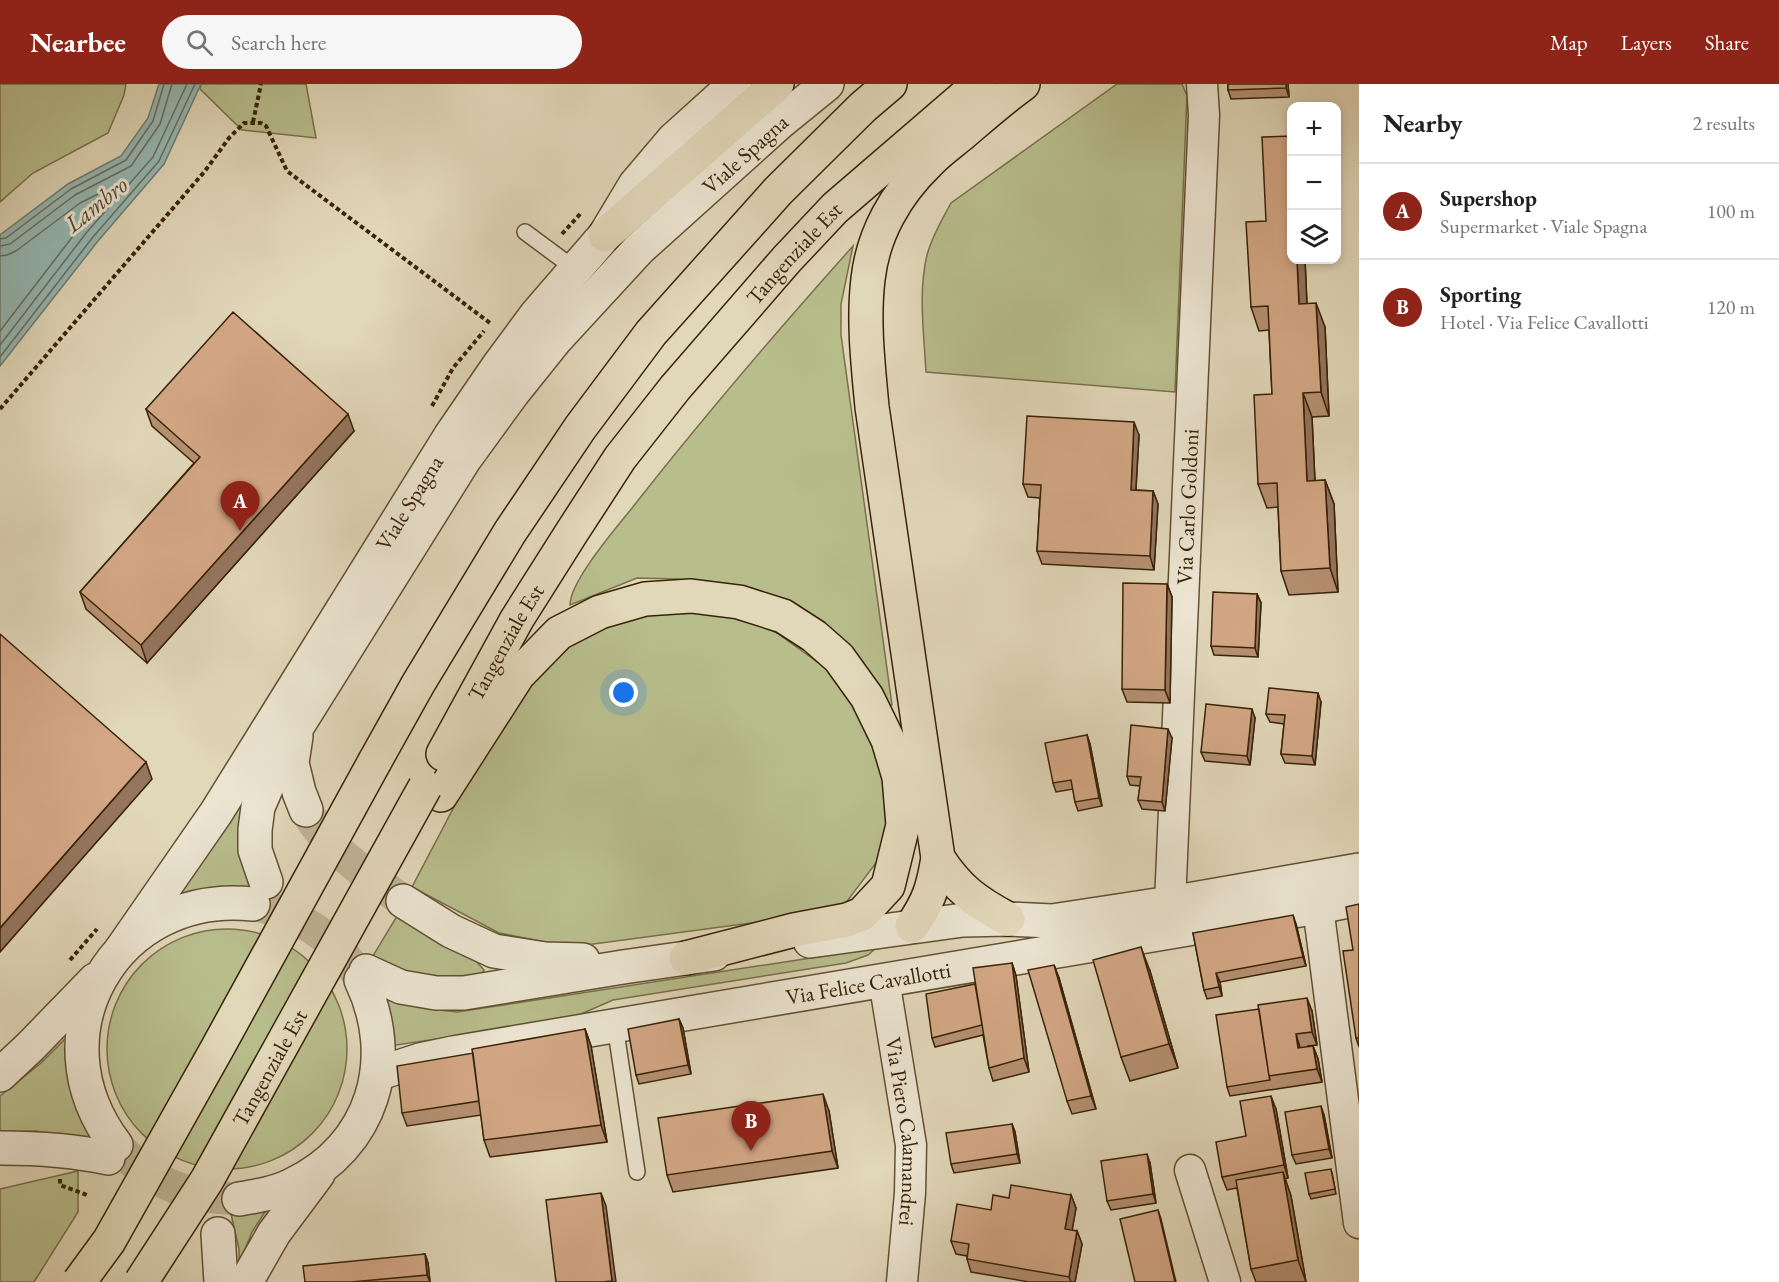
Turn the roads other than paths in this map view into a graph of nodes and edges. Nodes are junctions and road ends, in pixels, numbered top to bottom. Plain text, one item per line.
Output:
1 (735, 84) edge
2 (777, 84) edge
3 (827, 84) edge
4 (890, 84) edge
5 (978, 84) edge
6 (1023, 84) edge
7 (1202, 84) edge
8 (525, 232) dead end
9 (605, 235) junction
10 (575, 269) junction
11 (297, 727) junction
12 (433, 791) junction
13 (306, 810) tunnel mouth
14 (938, 858) junction
15 (1359, 870) edge
16 (1317, 892) junction
17 (1359, 899) edge
18 (403, 901) tunnel mouth
19 (1172, 917) junction
20 (1008, 919) junction
21 (912, 926) junction
22 (686, 958) junction
23 (114, 959) junction
24 (884, 980) junction
25 (615, 1025) junction
26 (377, 1074) junction
27 (0, 1075) edge
28 (0, 1148) edge
29 (323, 1166) junction
30 (1190, 1170) dead end
31 (637, 1172) dead end
32 (240, 1199) tunnel mouth
33 (1359, 1223) edge
34 (218, 1234) dead end
35 (79, 1282) edge
36 (141, 1282) edge
37 (165, 1282) edge
38 (221, 1282) edge
39 (246, 1282) edge
40 (902, 1282) edge
41 (1225, 1282) edge

1 - 9 street, Viale Spagna
2 - 9 highway
3 - 11 street, Viale Spagna
4 - 35 highway, bridge
5 - 12 highway, Tangenziale Est
6 - 14 highway
7 - 19 street, Via Carlo Goldoni
8 - 10 lane
9 - 10 street, Viale Spagna
10 - 23 street, Viale Spagna
11 - 13 street
11 - 23 street, Viale Spagna
12 - 22 highway
12 - 36 highway, Tangenziale Est, bridge
12 - 37 highway
14 - 20 highway
14 - 21 highway
15 - 16 street, Via Felice Cavallotti
16 - 17 street, Via Felice Cavallotti
16 - 19 street, Via Felice Cavallotti
16 - 33 street
18 - 22 street, Via Felice Cavallotti
19 - 20 street, Via Felice Cavallotti
19 - 24 street, Via Felice Cavallotti
20 - 21 street, Via Felice Cavallotti
21 - 22 street, Via Felice Cavallotti
21 - 25 street
22 - 26 street, Via Felice Cavallotti
23 - 27 street
23 - 28 street
24 - 25 street, Via Felice Cavallotti
24 - 40 street, Via Piero Calamandrei
25 - 26 street, Via Felice Cavallotti
25 - 31 lane
26 - 29 street
29 - 32 street
29 - 39 street
30 - 41 street
34 - 38 street

